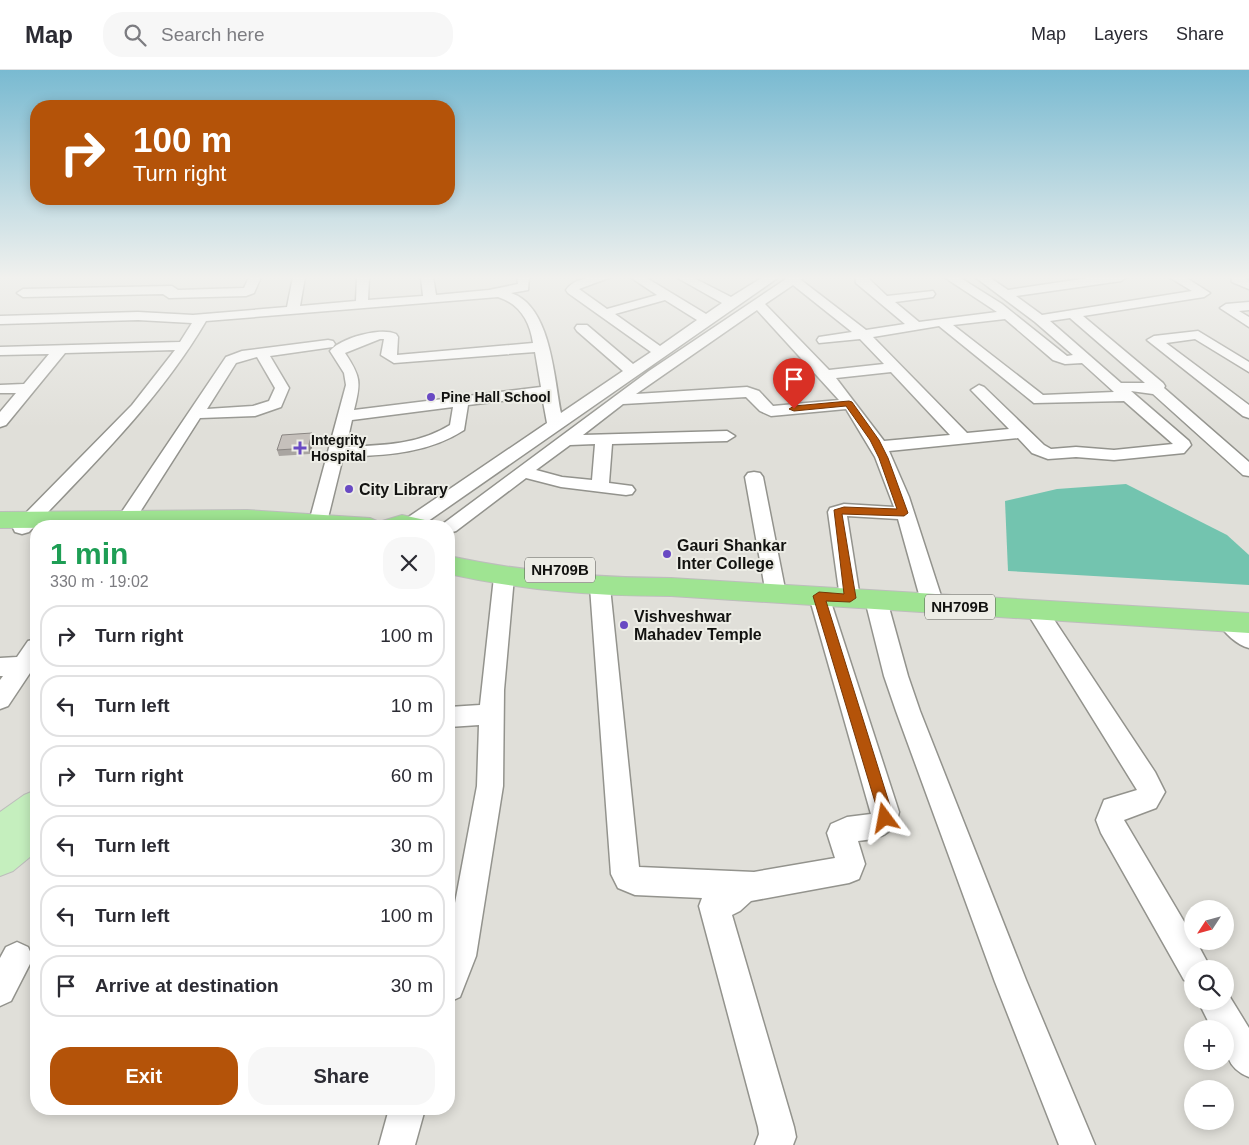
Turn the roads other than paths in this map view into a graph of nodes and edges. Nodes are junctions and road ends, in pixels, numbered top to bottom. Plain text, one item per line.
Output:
1 (198, 327) edge
2 (537, 327) edge
3 (626, 327) edge
4 (705, 327) edge
5 (705, 327) edge
6 (782, 327) edge
7 (854, 327) edge
8 (908, 327) edge
9 (951, 327) edge
10 (1022, 327) edge
11 (1049, 327) edge
12 (1089, 327) edge
13 (582, 328) dead end
14 (863, 334) junction
15 (824, 340) dead end
16 (328, 344) dead end
17 (185, 346) junction
18 (541, 347) junction
19 (60, 350) junction
20 (0, 351) edge
21 (261, 353) junction
22 (666, 355) junction
23 (1083, 358) junction
24 (894, 367) junction
25 (1249, 368) edge
26 (632, 371) junction
27 (825, 375) junction
28 (29, 388) junction
29 (1150, 388) junction
30 (0, 389) edge
31 (979, 390) dead end
32 (549, 391) junction
33 (1121, 392) junction
34 (620, 400) junction
35 (461, 401) junction
36 (849, 404) junction
37 (1249, 412) edge
38 (195, 414) junction
39 (344, 416) junction
40 (0, 422) edge
41 (554, 424) junction
42 (1022, 434) junction
43 (727, 436) dead end
44 (604, 439) junction
45 (963, 439) junction
46 (567, 440) junction
47 (878, 447) junction
48 (1182, 447) junction
49 (1224, 449) junction
50 (1249, 451) edge
51 (335, 452) junction
52 (1249, 471) edge
53 (523, 472) junction
54 (754, 477) dead end
55 (600, 487) junction
56 (626, 490) dead end
57 (904, 513) junction
58 (126, 519) junction
59 (108, 520) edge
60 (283, 520) edge
61 (318, 520) edge
62 (414, 520) edge
63 (455, 523) edge
64 (18, 525) edge
65 (455, 552) edge
66 (455, 566) edge
67 (504, 577) junction
68 (600, 587) junction
69 (671, 587) junction
70 (776, 594) junction
71 (819, 596) junction
72 (863, 599) junction
73 (933, 605) junction
74 (1037, 610) junction
75 (1239, 622) edge
76 (1249, 640) edge
77 (30, 656) edge
78 (0, 667) edge
79 (0, 699) edge
80 (492, 714) junction
81 (455, 717) edge
82 (30, 810) edge
83 (0, 833) edge
84 (30, 835) edge
85 (0, 858) edge
86 (757, 886) junction
87 (16, 958) dead end
88 (1190, 960) edge
89 (455, 970) edge
90 (0, 990) edge
91 (1219, 1010) edge
92 (1249, 1060) edge
93 (405, 1115) edge
94 (396, 1145) edge
95 (773, 1145) edge
96 (1077, 1145) edge

1 - 17 street
2 - 18 street
3 - 22 street
4 - 22 street
5 - 22 street
6 - 27 street
7 - 14 street
8 - 14 street
9 - 33 street
10 - 23 street
11 - 23 street
12 - 29 street
13 - 26 street
14 - 15 street
14 - 24 street
16 - 21 street
17 - 19 street
17 - 64 street
18 - 32 street
18 - 39 street
19 - 20 street
19 - 28 street
21 - 38 street
21 - 38 street
22 - 26 street
22 - 34 street
23 - 33 street
24 - 27 street
24 - 45 street
25 - 37 street
26 - 41 street
27 - 36 street
28 - 30 street
28 - 40 street
29 - 33 street
29 - 49 street
31 - 42 street
32 - 35 street
32 - 41 street
33 - 48 street
34 - 36 street
34 - 46 street
35 - 39 street
35 - 51 street
36 - 47 street
38 - 58 street
39 - 51 street
41 - 62 street
42 - 45 street
42 - 48 street
43 - 44 street
44 - 46 street
44 - 55 street
45 - 47 street
46 - 53 street
47 - 57 street
48 - 49 street
49 - 50 street
49 - 52 street
51 - 61 street
53 - 55 street
53 - 63 street
54 - 70 street
55 - 56 street
57 - 72 street
57 - 73 street
58 - 59 highway
58 - 60 highway
65 - 69 highway, NH709B
66 - 67 highway, NH709B
67 - 68 highway, NH709B
67 - 80 street
68 - 69 highway, NH709B
68 - 86 street
69 - 70 highway, NH709B
70 - 71 highway, NH709B
71 - 72 highway, NH709B
71 - 86 street
72 - 73 highway, NH709B
72 - 96 street
73 - 74 highway, NH709B
74 - 75 highway, NH709B
74 - 88 street
75 - 76 street
77 - 78 street
77 - 79 street
80 - 81 street
80 - 89 street
82 - 83 main road
84 - 85 main road
86 - 95 street
87 - 90 street
91 - 92 street
93 - 94 street

